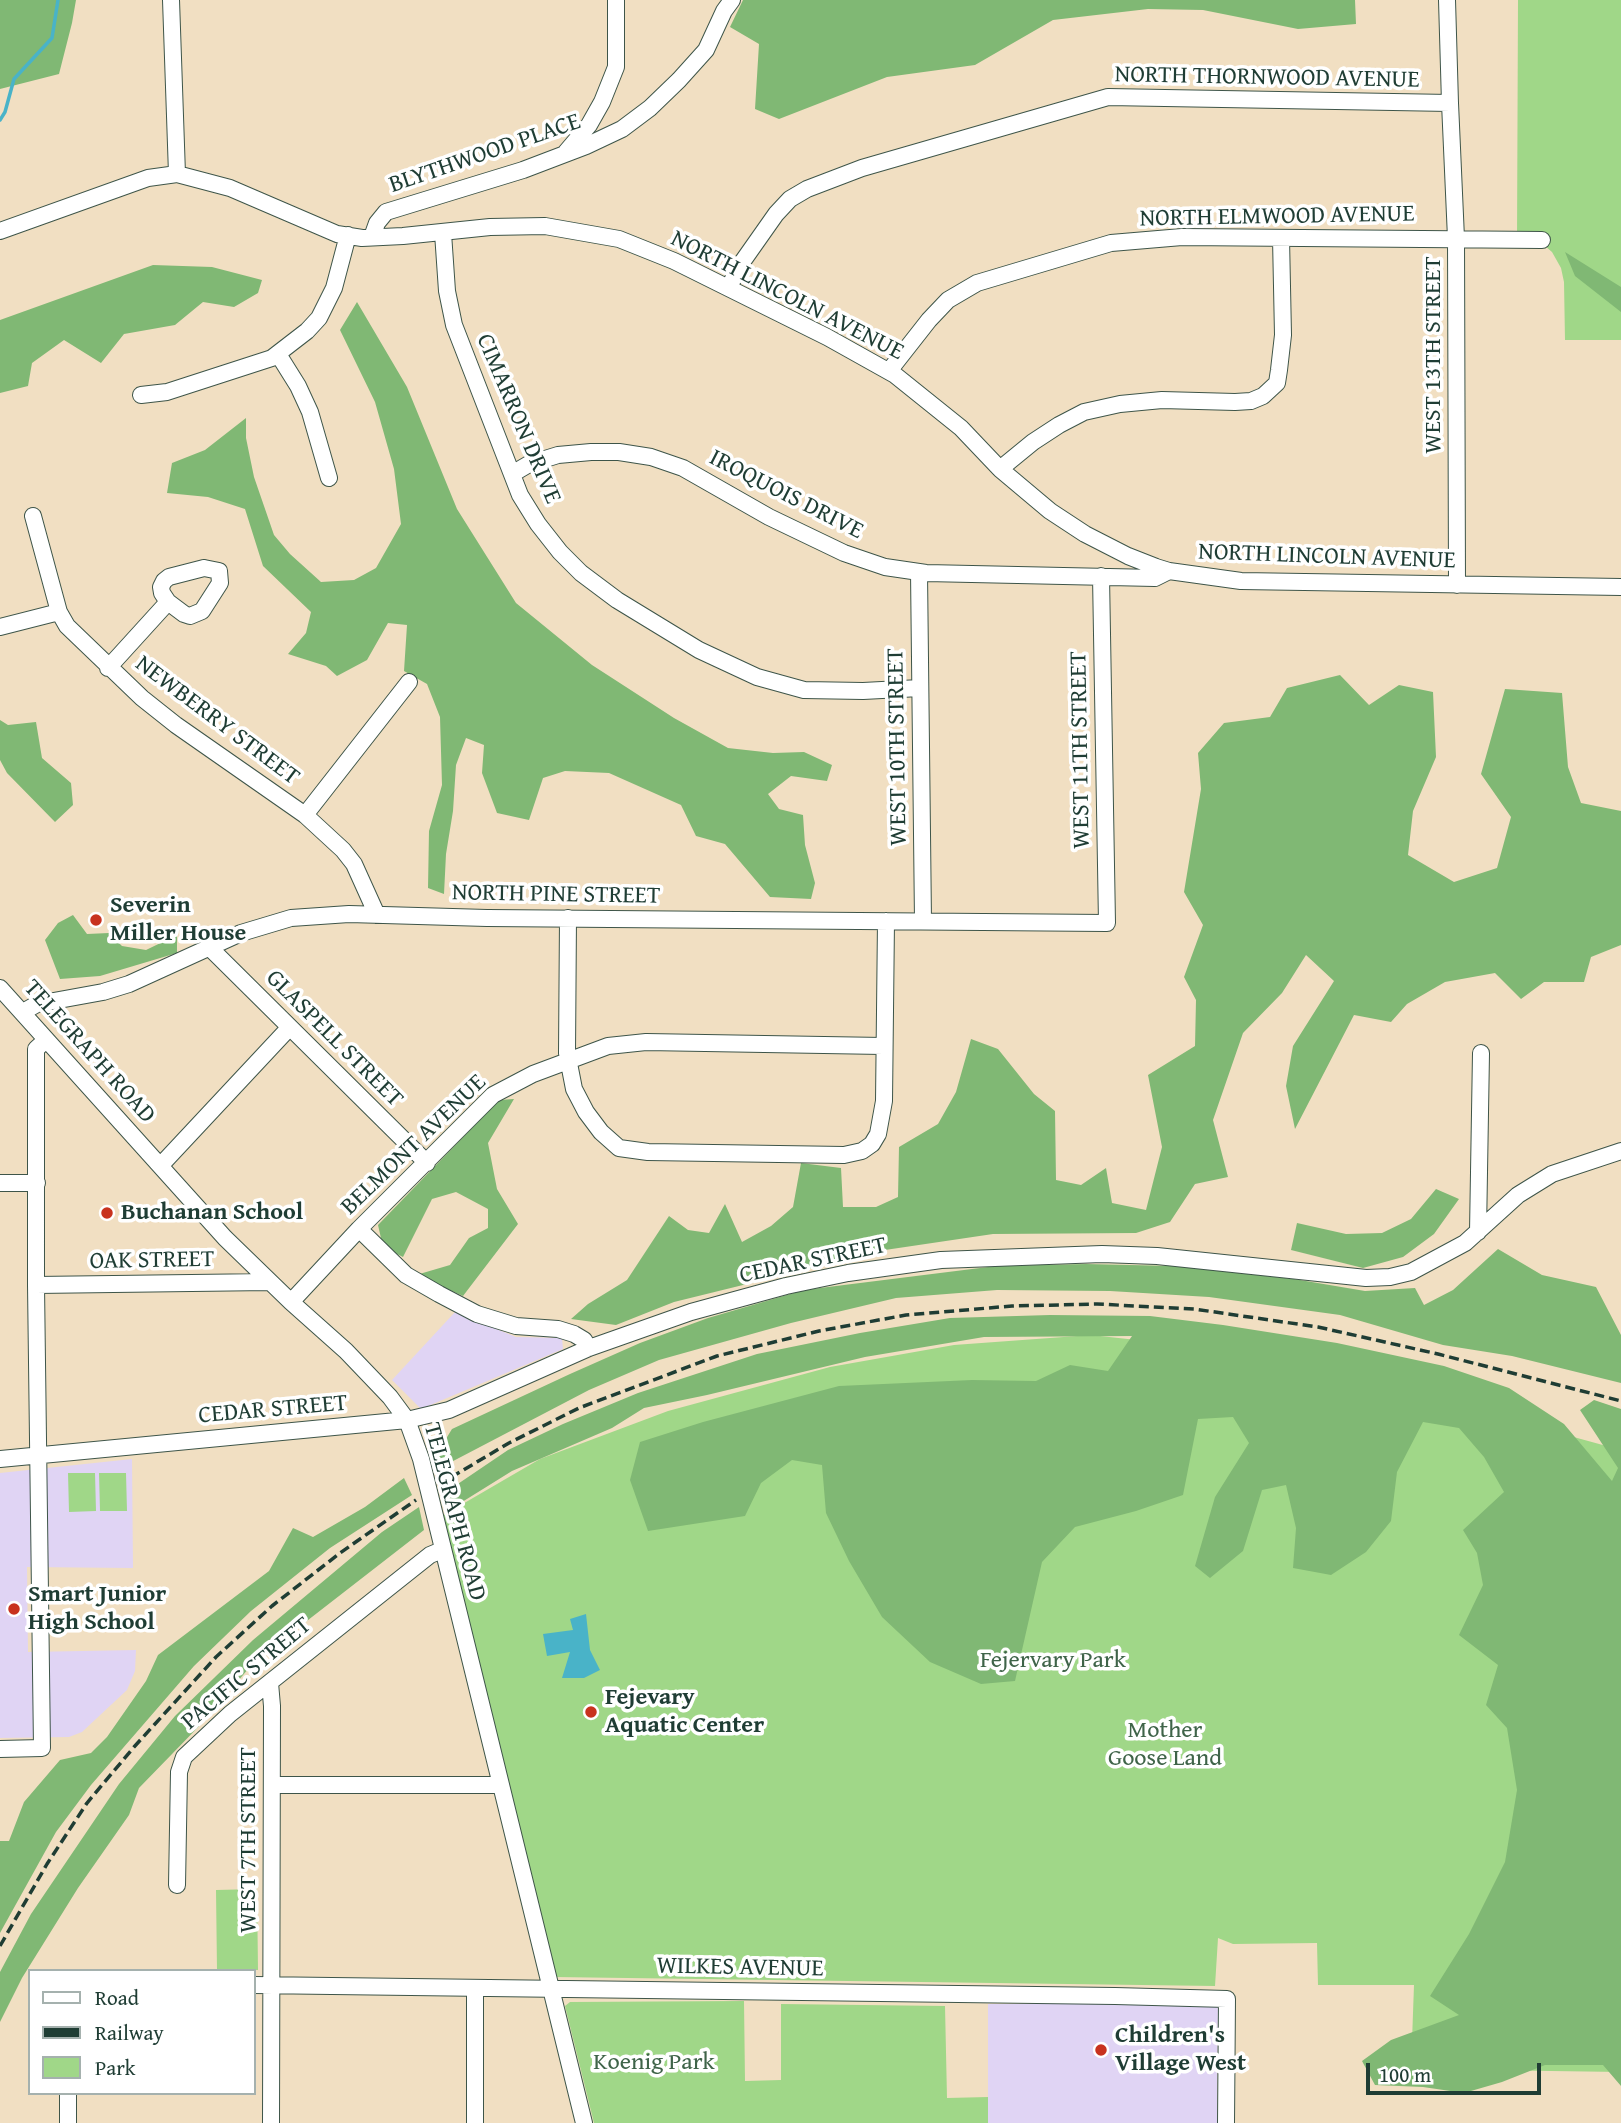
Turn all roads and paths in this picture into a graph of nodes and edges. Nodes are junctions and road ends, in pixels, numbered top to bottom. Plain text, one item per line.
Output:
1 (171, 0) edge
2 (616, 0) edge
3 (732, 0) edge
4 (1447, 0) edge
5 (1450, 103) junction
6 (564, 154) junction
7 (177, 174) junction
8 (0, 231) edge
9 (443, 233) junction
10 (348, 235) junction
11 (372, 237) junction
12 (1281, 238) junction
13 (1456, 238) junction
14 (1542, 240) dead end
15 (729, 288) junction
16 (278, 354) junction
17 (889, 371) junction
18 (141, 395) dead end
19 (1000, 469) junction
20 (512, 474) junction
21 (329, 478) dead end
22 (33, 516) dead end
23 (1169, 571) junction
24 (919, 572) junction
25 (1101, 576) junction
26 (1457, 585) junction
27 (1621, 587) edge
28 (168, 602) dead end
29 (59, 612) junction
30 (0, 627) edge
31 (108, 668) junction
32 (410, 682) dead end
33 (920, 688) junction
34 (305, 815) junction
35 (377, 915) junction
36 (568, 918) junction
37 (886, 921) junction
38 (923, 921) junction
39 (1107, 923) joint
40 (209, 947) junction
41 (0, 988) edge
42 (23, 1012) junction
43 (290, 1027) junction
44 (46, 1040) junction
45 (883, 1046) junction
46 (1481, 1053) dead end
47 (568, 1060) junction
48 (1621, 1151) edge
49 (427, 1163) junction
50 (161, 1165) junction
51 (0, 1183) edge
52 (37, 1183) junction
53 (359, 1230) junction
54 (1478, 1232) junction
55 (269, 1282) junction
56 (36, 1284) junction
57 (291, 1302) junction
58 (589, 1348) junction
59 (407, 1420) junction
60 (38, 1455) junction
61 (0, 1459) edge
62 (443, 1550) junction
63 (270, 1683) junction
64 (0, 1749) edge
65 (272, 1785) junction
66 (500, 1785) junction
67 (177, 1885) dead end
68 (256, 1985) edge
69 (271, 1985) junction
70 (475, 1988) junction
71 (549, 1988) junction
72 (68, 2095) edge
73 (68, 2123) edge
74 (271, 2123) edge
75 (475, 2123) edge
76 (584, 2123) edge
77 (1226, 2123) edge

1 - 7 street
2 - 6 street
3 - 6 street, BLYTHWOOD PLACE
4 - 5 street, WEST 13TH STREET
5 - 13 street, WEST 13TH STREET
5 - 15 street, NORTH THORNWOOD AVENUE
6 - 11 street, BLYTHWOOD PLACE
7 - 8 street
7 - 10 street, NORTH LINCOLN AVENUE
9 - 11 street, NORTH LINCOLN AVENUE
9 - 15 street, NORTH LINCOLN AVENUE
9 - 20 street, CIMARRON DRIVE
10 - 11 street, NORTH LINCOLN AVENUE
10 - 16 street
12 - 13 street, NORTH ELMWOOD AVENUE
12 - 17 street, NORTH ELMWOOD AVENUE
12 - 19 street
13 - 14 street, NORTH ELMWOOD AVENUE
13 - 26 street, WEST 13TH STREET
15 - 17 street, NORTH LINCOLN AVENUE
16 - 18 street
16 - 21 street
17 - 19 street, NORTH LINCOLN AVENUE
19 - 23 street, NORTH LINCOLN AVENUE
20 - 24 street, IROQUOIS DRIVE
20 - 33 street, CIMARRON DRIVE
22 - 29 street, NEWBERRY STREET
23 - 25 street, IROQUOIS DRIVE
23 - 26 street, NORTH LINCOLN AVENUE
24 - 25 street, IROQUOIS DRIVE
24 - 33 street, WEST 10TH STREET
25 - 39 street, WEST 11TH STREET
26 - 27 street, NORTH LINCOLN AVENUE
28 - 31 street
29 - 30 street
29 - 31 street, NEWBERRY STREET
31 - 34 street, NEWBERRY STREET
32 - 34 street
33 - 38 street, WEST 10TH STREET
34 - 35 street, NEWBERRY STREET
35 - 36 street, NORTH PINE STREET
35 - 40 street, NORTH PINE STREET
36 - 37 street, NORTH PINE STREET
36 - 47 street
37 - 38 street, NORTH PINE STREET
37 - 45 street
38 - 39 street, NORTH PINE STREET
40 - 42 street, NORTH PINE STREET
40 - 43 street, GLASPELL STREET
41 - 42 street, TELEGRAPH ROAD
42 - 44 street, TELEGRAPH ROAD
43 - 49 street, GLASPELL STREET
43 - 50 street
44 - 50 street, TELEGRAPH ROAD
44 - 52 street
45 - 47 street, BELMONT AVENUE
45 - 47 street
46 - 54 street
47 - 49 street, BELMONT AVENUE
48 - 54 street, CEDAR STREET
49 - 53 street, BELMONT AVENUE
50 - 55 street, TELEGRAPH ROAD
51 - 52 street
52 - 56 street
53 - 57 street, BELMONT AVENUE
53 - 58 street
54 - 58 street, CEDAR STREET
55 - 56 street, OAK STREET
55 - 57 street, TELEGRAPH ROAD
56 - 60 street
57 - 59 street, TELEGRAPH ROAD
58 - 59 street, CEDAR STREET
59 - 60 street, CEDAR STREET
59 - 62 street, TELEGRAPH ROAD
60 - 61 street, CEDAR STREET
60 - 64 street
62 - 63 street, PACIFIC STREET
62 - 66 street, TELEGRAPH ROAD
63 - 65 street, WEST 7TH STREET
63 - 67 street, PACIFIC STREET
65 - 66 street
65 - 69 street, WEST 7TH STREET
66 - 71 street, TELEGRAPH ROAD
68 - 69 street, WILKES AVENUE
69 - 70 street, WILKES AVENUE
69 - 74 street, WEST 7TH STREET
70 - 71 street, WILKES AVENUE
70 - 75 street
71 - 76 street, TELEGRAPH ROAD
71 - 77 street, WILKES AVENUE
72 - 73 street

